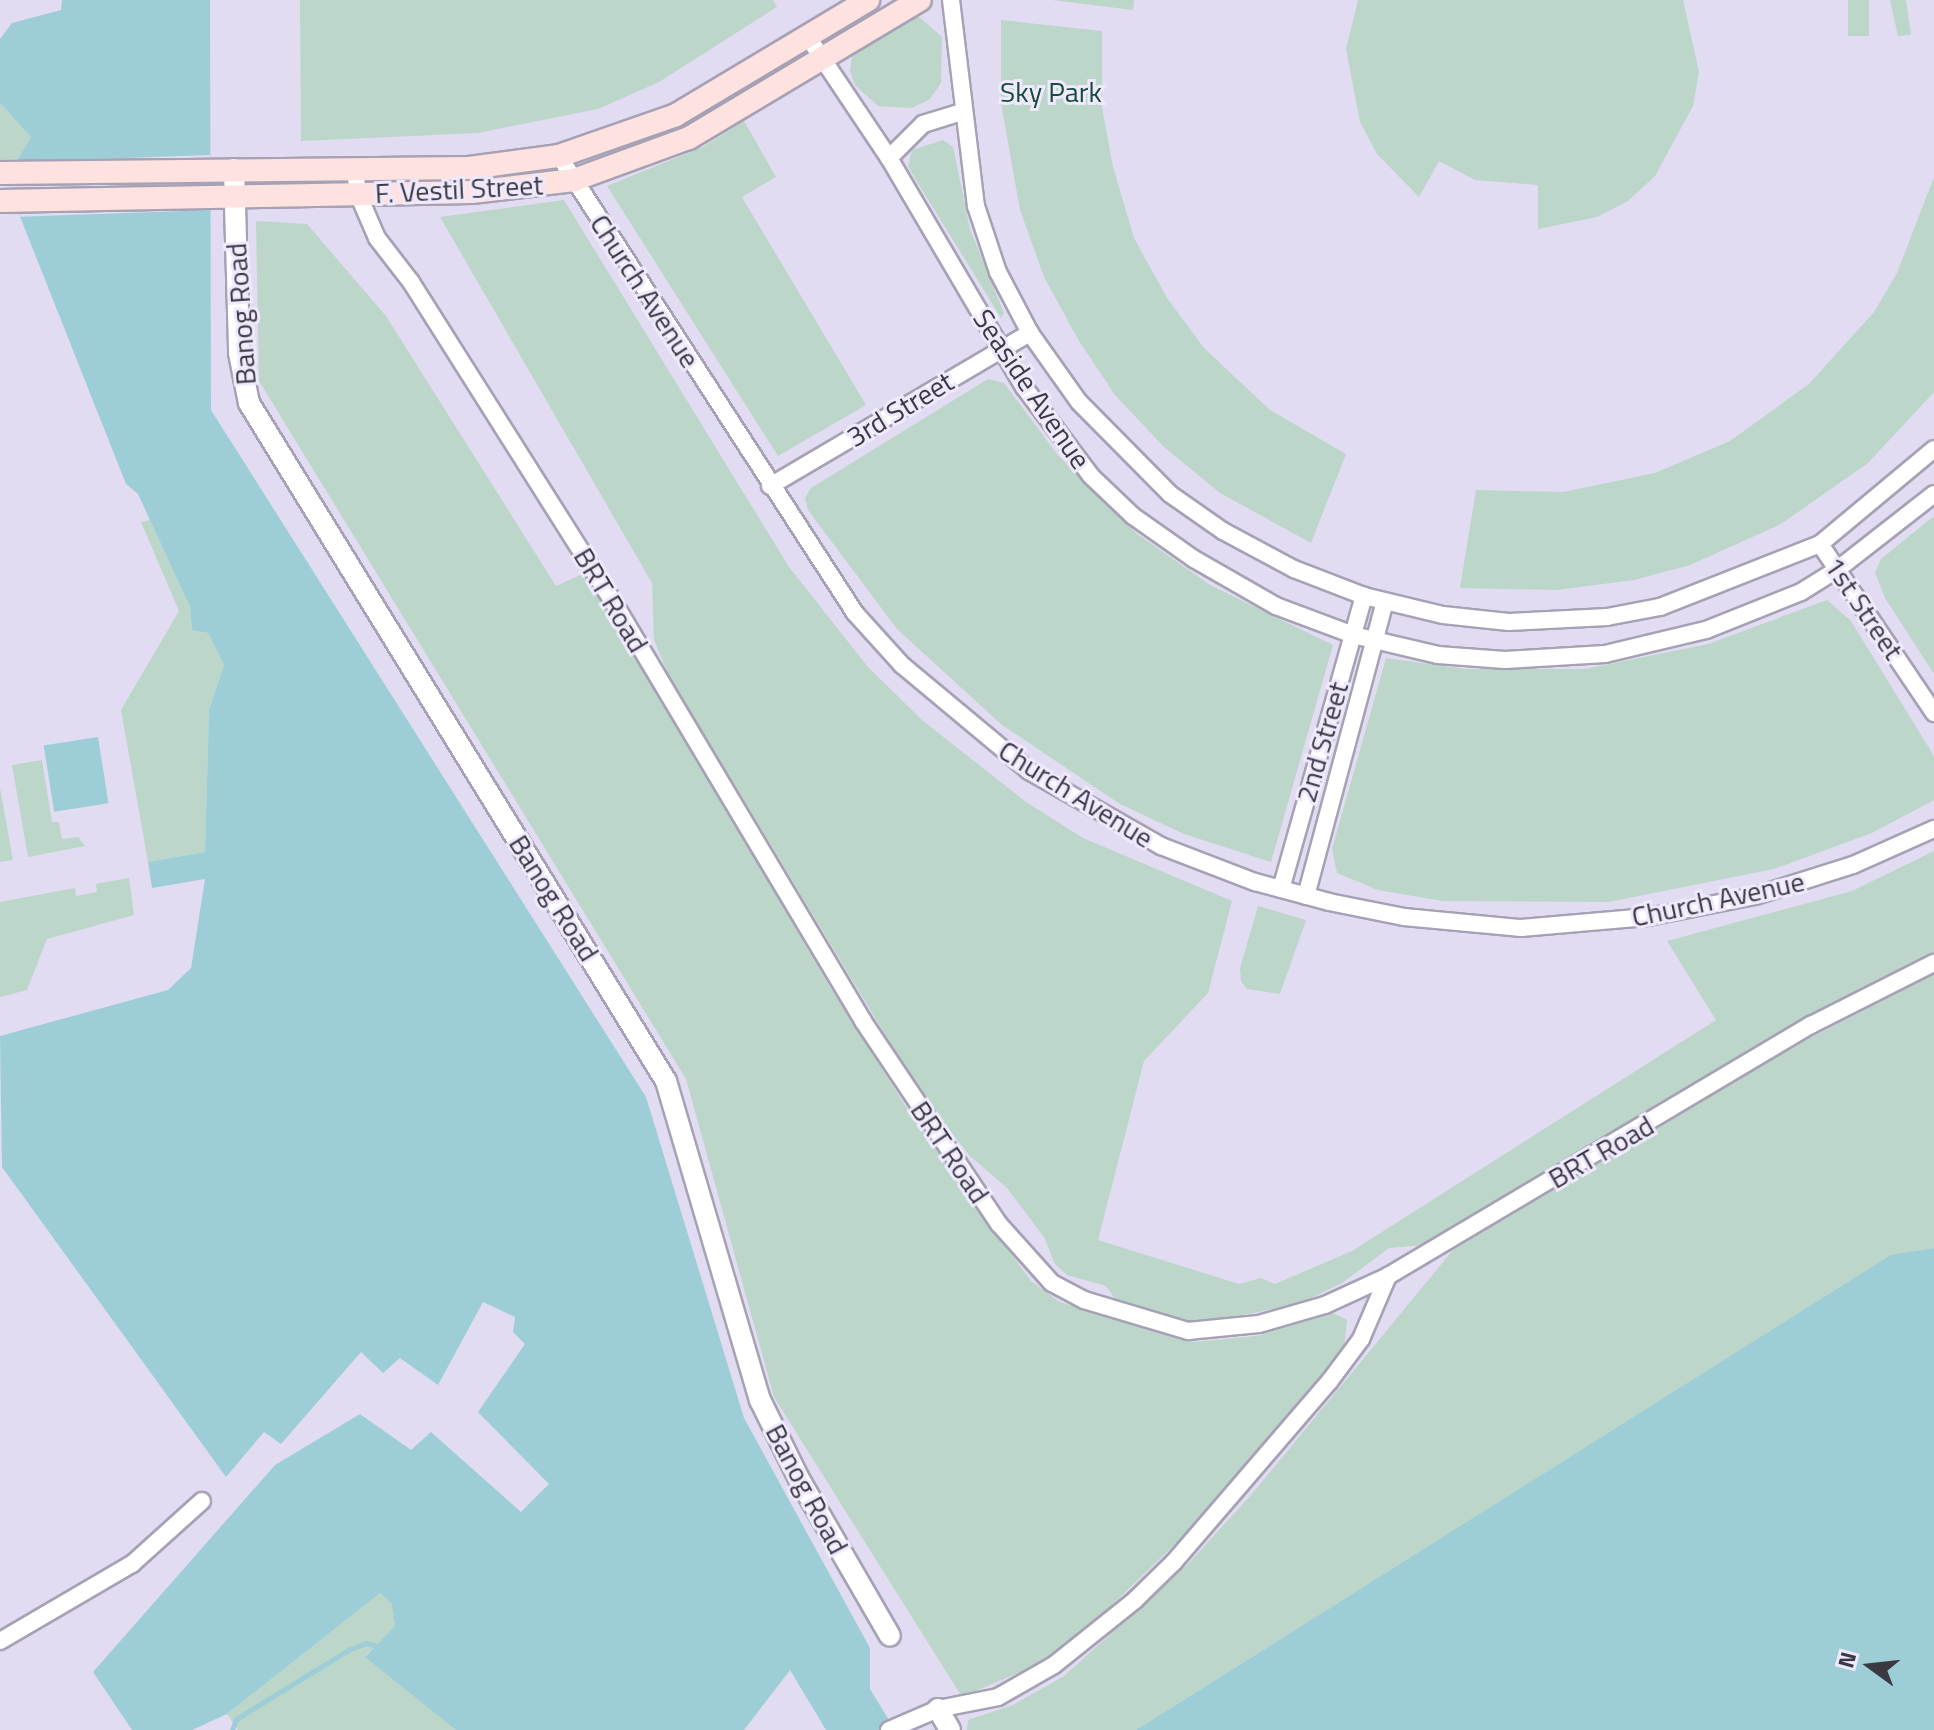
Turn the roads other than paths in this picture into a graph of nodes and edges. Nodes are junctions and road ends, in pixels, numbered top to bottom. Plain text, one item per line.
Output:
1 (868, 0) edge
2 (920, 0) edge
3 (951, 0) edge
4 (808, 37) junction
5 (822, 61) junction
6 (962, 112) junction
7 (559, 156) junction
8 (889, 158) junction
9 (234, 169) junction
10 (355, 170) junction
11 (9, 172) edge
12 (574, 180) junction
13 (358, 194) junction
14 (235, 197) junction
15 (9, 201) edge
16 (1030, 333) junction
17 (1002, 348) junction
18 (1934, 449) edge
19 (770, 486) junction
20 (1934, 494) edge
21 (1820, 544) junction
22 (1838, 569) junction
23 (1364, 596) junction
24 (1385, 602) junction
25 (1353, 635) junction
26 (1375, 641) junction
27 (1934, 713) edge
28 (1934, 829) edge
29 (1281, 889) junction
30 (1306, 896) junction
31 (1934, 963) edge
32 (1388, 1276) junction
33 (202, 1501) dead end
34 (890, 1636) dead end
35 (0, 1641) edge
36 (938, 1709) junction
37 (892, 1728) edge
38 (950, 1730) edge

1 - 4 main road, F. Vestil Street
2 - 5 main road, F. Vestil Street
3 - 6 street, Seaside Avenue
4 - 5 street, Seaside Avenue
4 - 7 main road, F. Vestil Street
5 - 8 street, Seaside Avenue
5 - 12 main road, F. Vestil Street
6 - 8 street
6 - 16 street, Seaside Avenue
7 - 10 main road, F. Vestil Street
7 - 12 street, Church Avenue
8 - 17 street, Seaside Avenue
9 - 10 main road, F. Vestil Street
9 - 11 main road, F. Vestil Street
9 - 14 street, Banog Road
10 - 13 street, BRT Road
12 - 13 main road, F. Vestil Street
12 - 19 street, Church Avenue
13 - 14 main road, F. Vestil Street
13 - 32 street, BRT Road
14 - 15 main road, F. Vestil Street
14 - 34 street, Banog Road
16 - 17 street, 3rd Street
16 - 23 street, Seaside Avenue
17 - 19 street, 3rd Street
17 - 25 street, Seaside Avenue
18 - 21 street, Seaside Avenue
19 - 29 street, Church Avenue
20 - 22 street, Seaside Avenue
21 - 22 street, 1st Street
21 - 24 street, Seaside Avenue
22 - 26 street, Seaside Avenue
22 - 27 street, 1st Street
23 - 24 street, Seaside Avenue
23 - 25 street, 2nd Street
24 - 26 street, 2nd Street
25 - 26 street, Seaside Avenue
25 - 29 street, 2nd Street
26 - 30 street, 2nd Street
28 - 30 street, Church Avenue
29 - 30 street, Church Avenue
31 - 32 street, BRT Road
32 - 36 street
33 - 35 street
36 - 37 street
36 - 38 street

